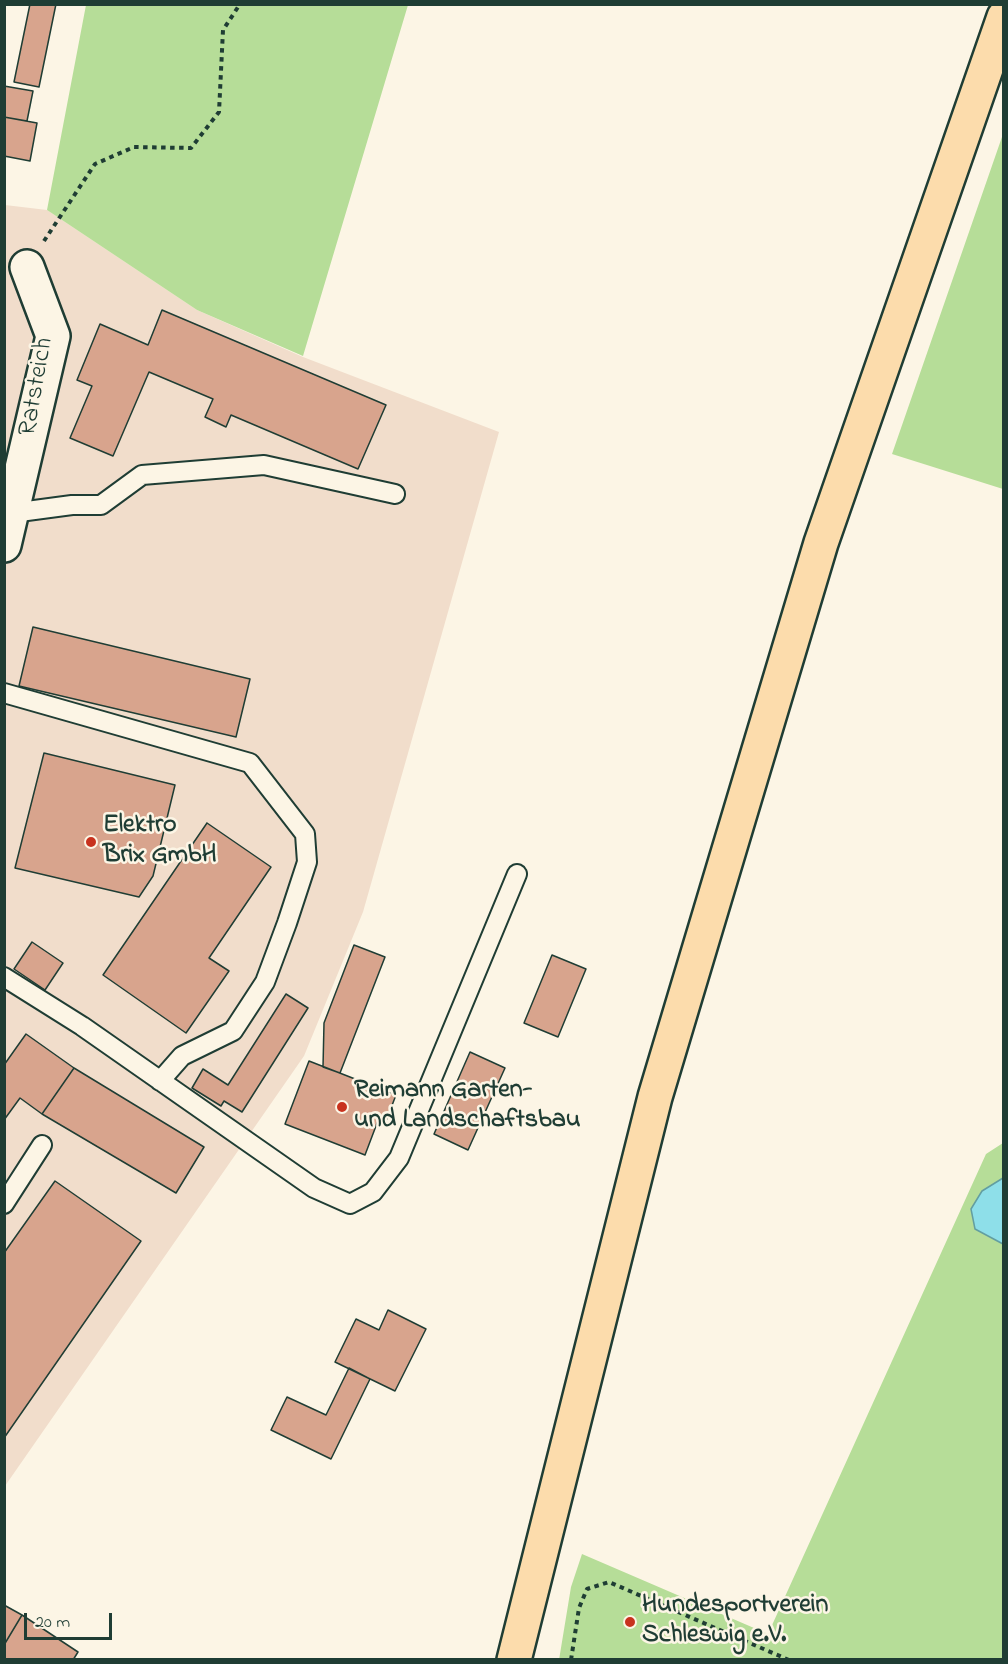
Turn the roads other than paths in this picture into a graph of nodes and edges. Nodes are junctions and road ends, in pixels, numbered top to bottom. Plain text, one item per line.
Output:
1 (1004, 17) edge
2 (27, 267) road end
3 (395, 494) dead end
4 (8, 512) edge
5 (4, 545) edge
6 (4, 693) edge
7 (517, 874) dead end
8 (4, 977) edge
9 (160, 1081) junction
10 (42, 1145) dead end
11 (4, 1204) edge
12 (514, 1659) edge

1 - 12 main road
2 - 4 street, Ratsteich
3 - 4 lane
4 - 5 street, Ratsteich
6 - 9 lane
7 - 9 lane
8 - 9 lane
10 - 11 lane

